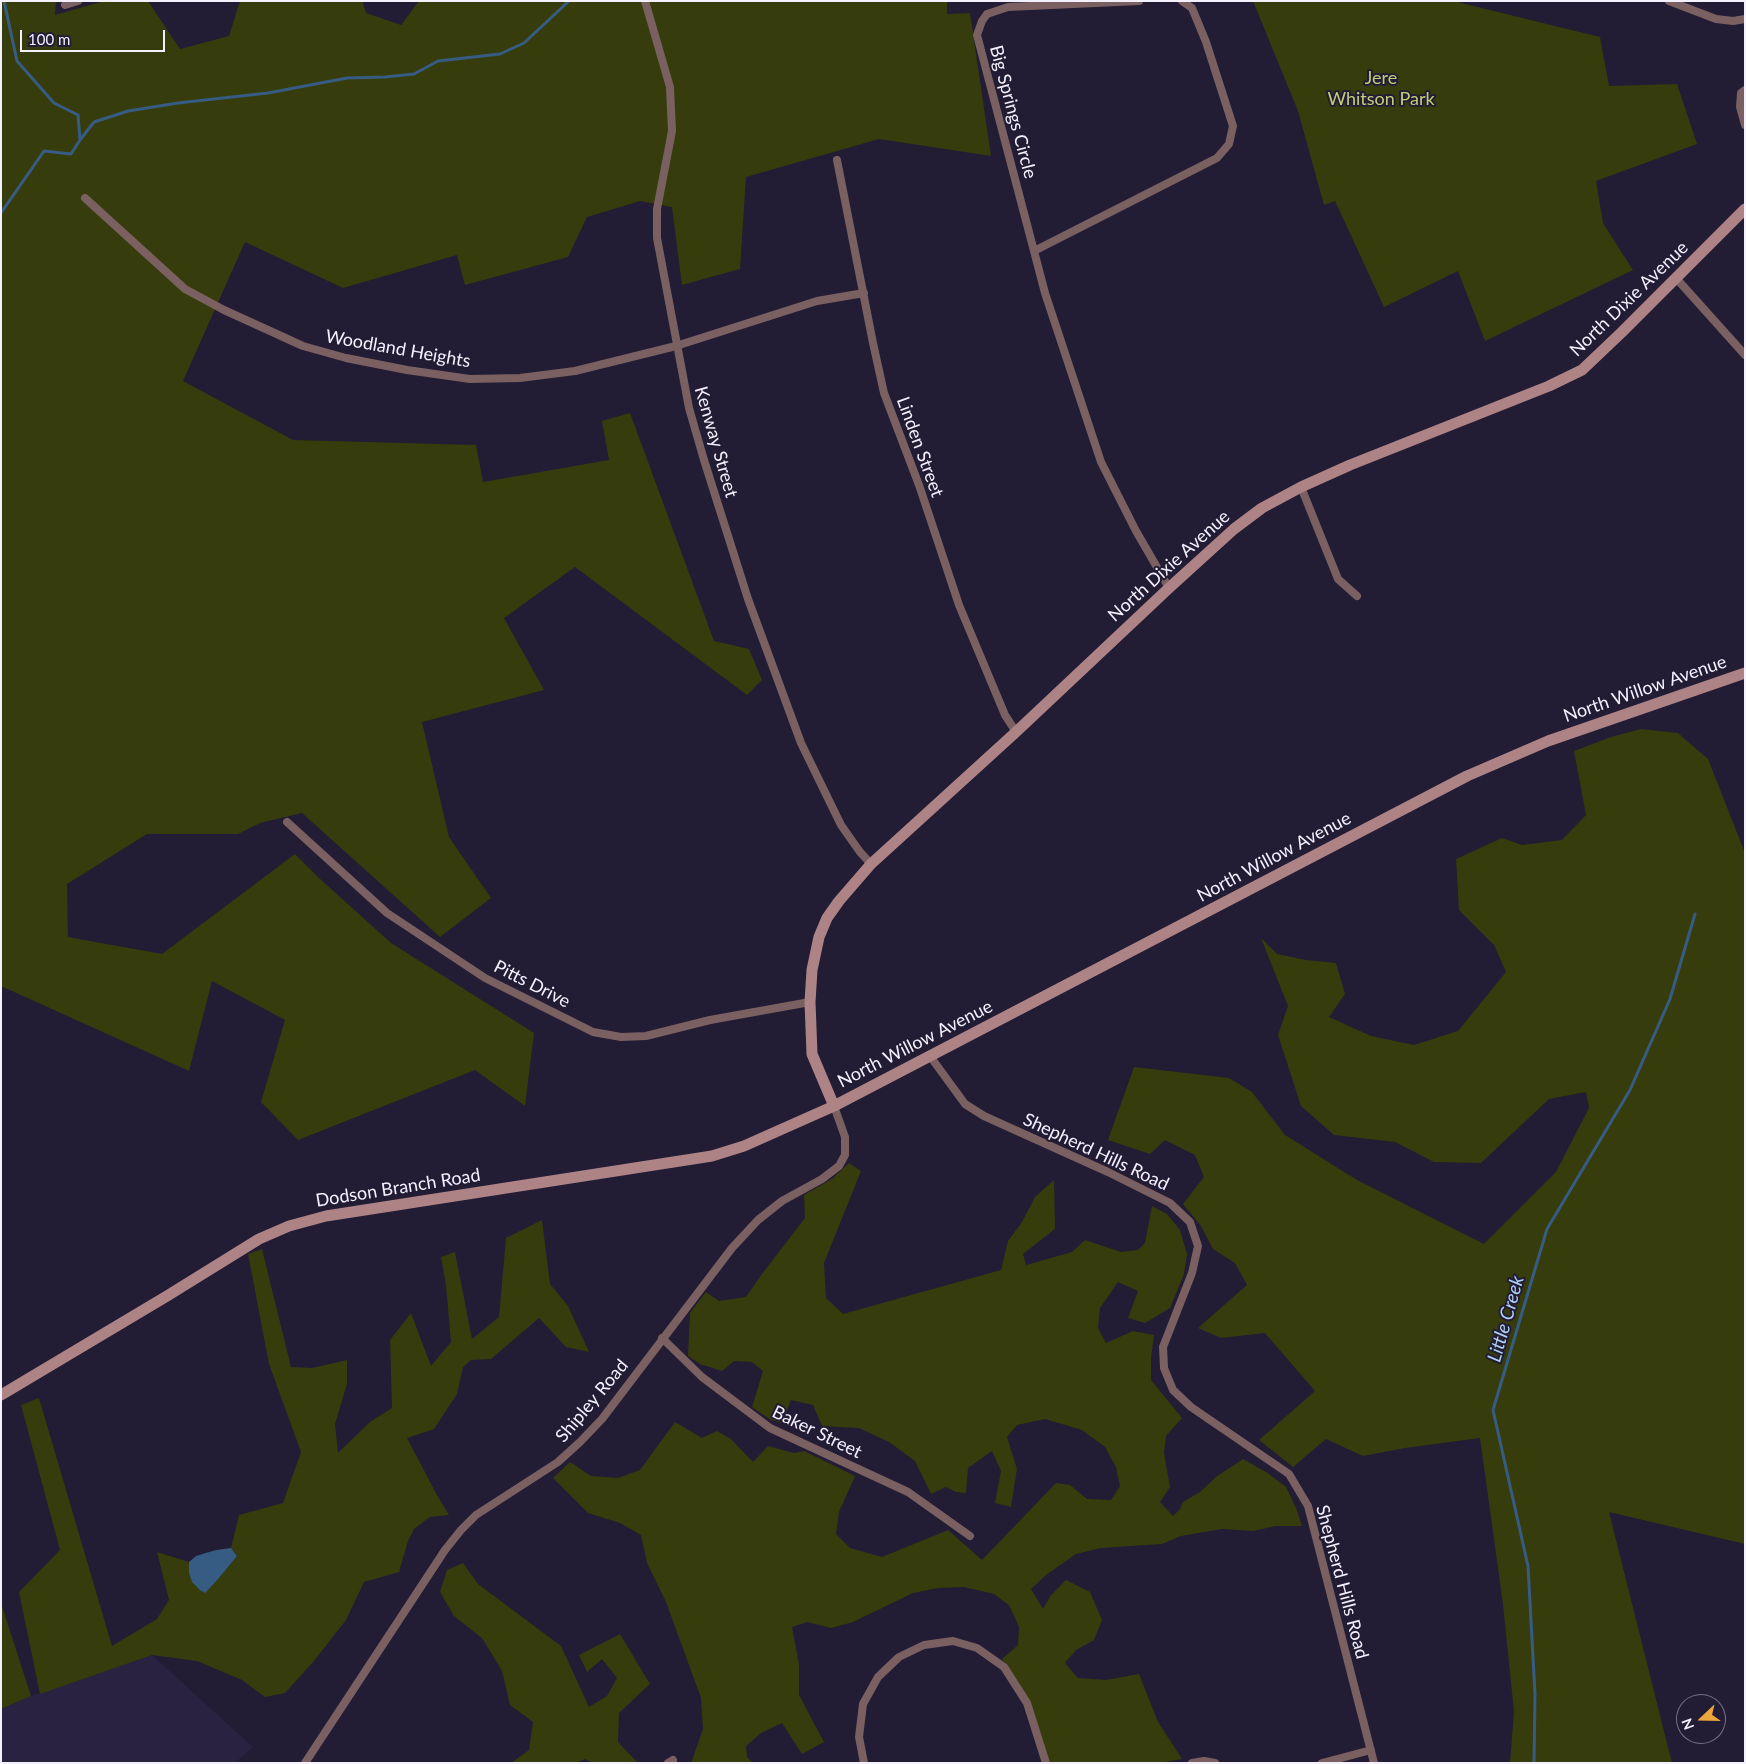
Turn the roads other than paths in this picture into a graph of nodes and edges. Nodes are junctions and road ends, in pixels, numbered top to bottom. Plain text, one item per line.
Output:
1 (78, 1) edge
2 (645, 1) edge
3 (1139, 1) edge
4 (1182, 1) edge
5 (1669, 1) edge
6 (65, 5) dead end
7 (1745, 19) edge
8 (1745, 90) edge
9 (1745, 125) edge
10 (837, 160) dead end
11 (85, 198) dead end
12 (1745, 210) edge
13 (1034, 251) junction
14 (1676, 278) junction
15 (864, 293) junction
16 (676, 346) junction
17 (1745, 355) edge
18 (1301, 487) junction
19 (1169, 588) junction
20 (1357, 596) dead end
21 (1745, 673) edge
22 (1016, 732) junction
23 (287, 822) dead end
24 (871, 864) junction
25 (810, 1002) junction
26 (930, 1056) junction
27 (834, 1106) junction
28 (662, 1338) junction
29 (1, 1395) edge
30 (970, 1536) dead end
31 (1371, 1750) junction
32 (305, 1763) edge
33 (864, 1763) edge
34 (1046, 1763) edge
35 (1192, 1763) edge
36 (1216, 1763) edge
37 (1322, 1763) edge
38 (1374, 1763) edge

1 - 6 street
2 - 16 street, Kenway Street
3 - 13 street, Big Springs Circle
4 - 13 street
5 - 7 street
8 - 9 street
10 - 15 street, Linden Street
11 - 16 street, Woodland Heights
12 - 14 main road, North Dixie Avenue
13 - 19 street, Big Springs Circle
14 - 17 street
14 - 18 main road, North Dixie Avenue
15 - 16 street, Woodland Heights
15 - 22 street, Linden Street
16 - 24 street, Kenway Street
18 - 19 main road, North Dixie Avenue
18 - 20 street
19 - 22 main road, North Dixie Avenue
21 - 26 main road, North Willow Avenue
22 - 24 main road, North Dixie Avenue
23 - 25 street, Pitts Drive
24 - 25 main road, North Dixie Avenue
25 - 27 main road, North Dixie Avenue
26 - 27 main road, North Willow Avenue
26 - 31 street, Shepherd Hills Road
27 - 28 street, Shipley Road
27 - 29 main road, Dodson Branch Road
28 - 30 street, Baker Street
28 - 32 street, Shipley Road
31 - 37 street
31 - 38 street, Shepherd Hills Road
33 - 34 street
35 - 36 street

